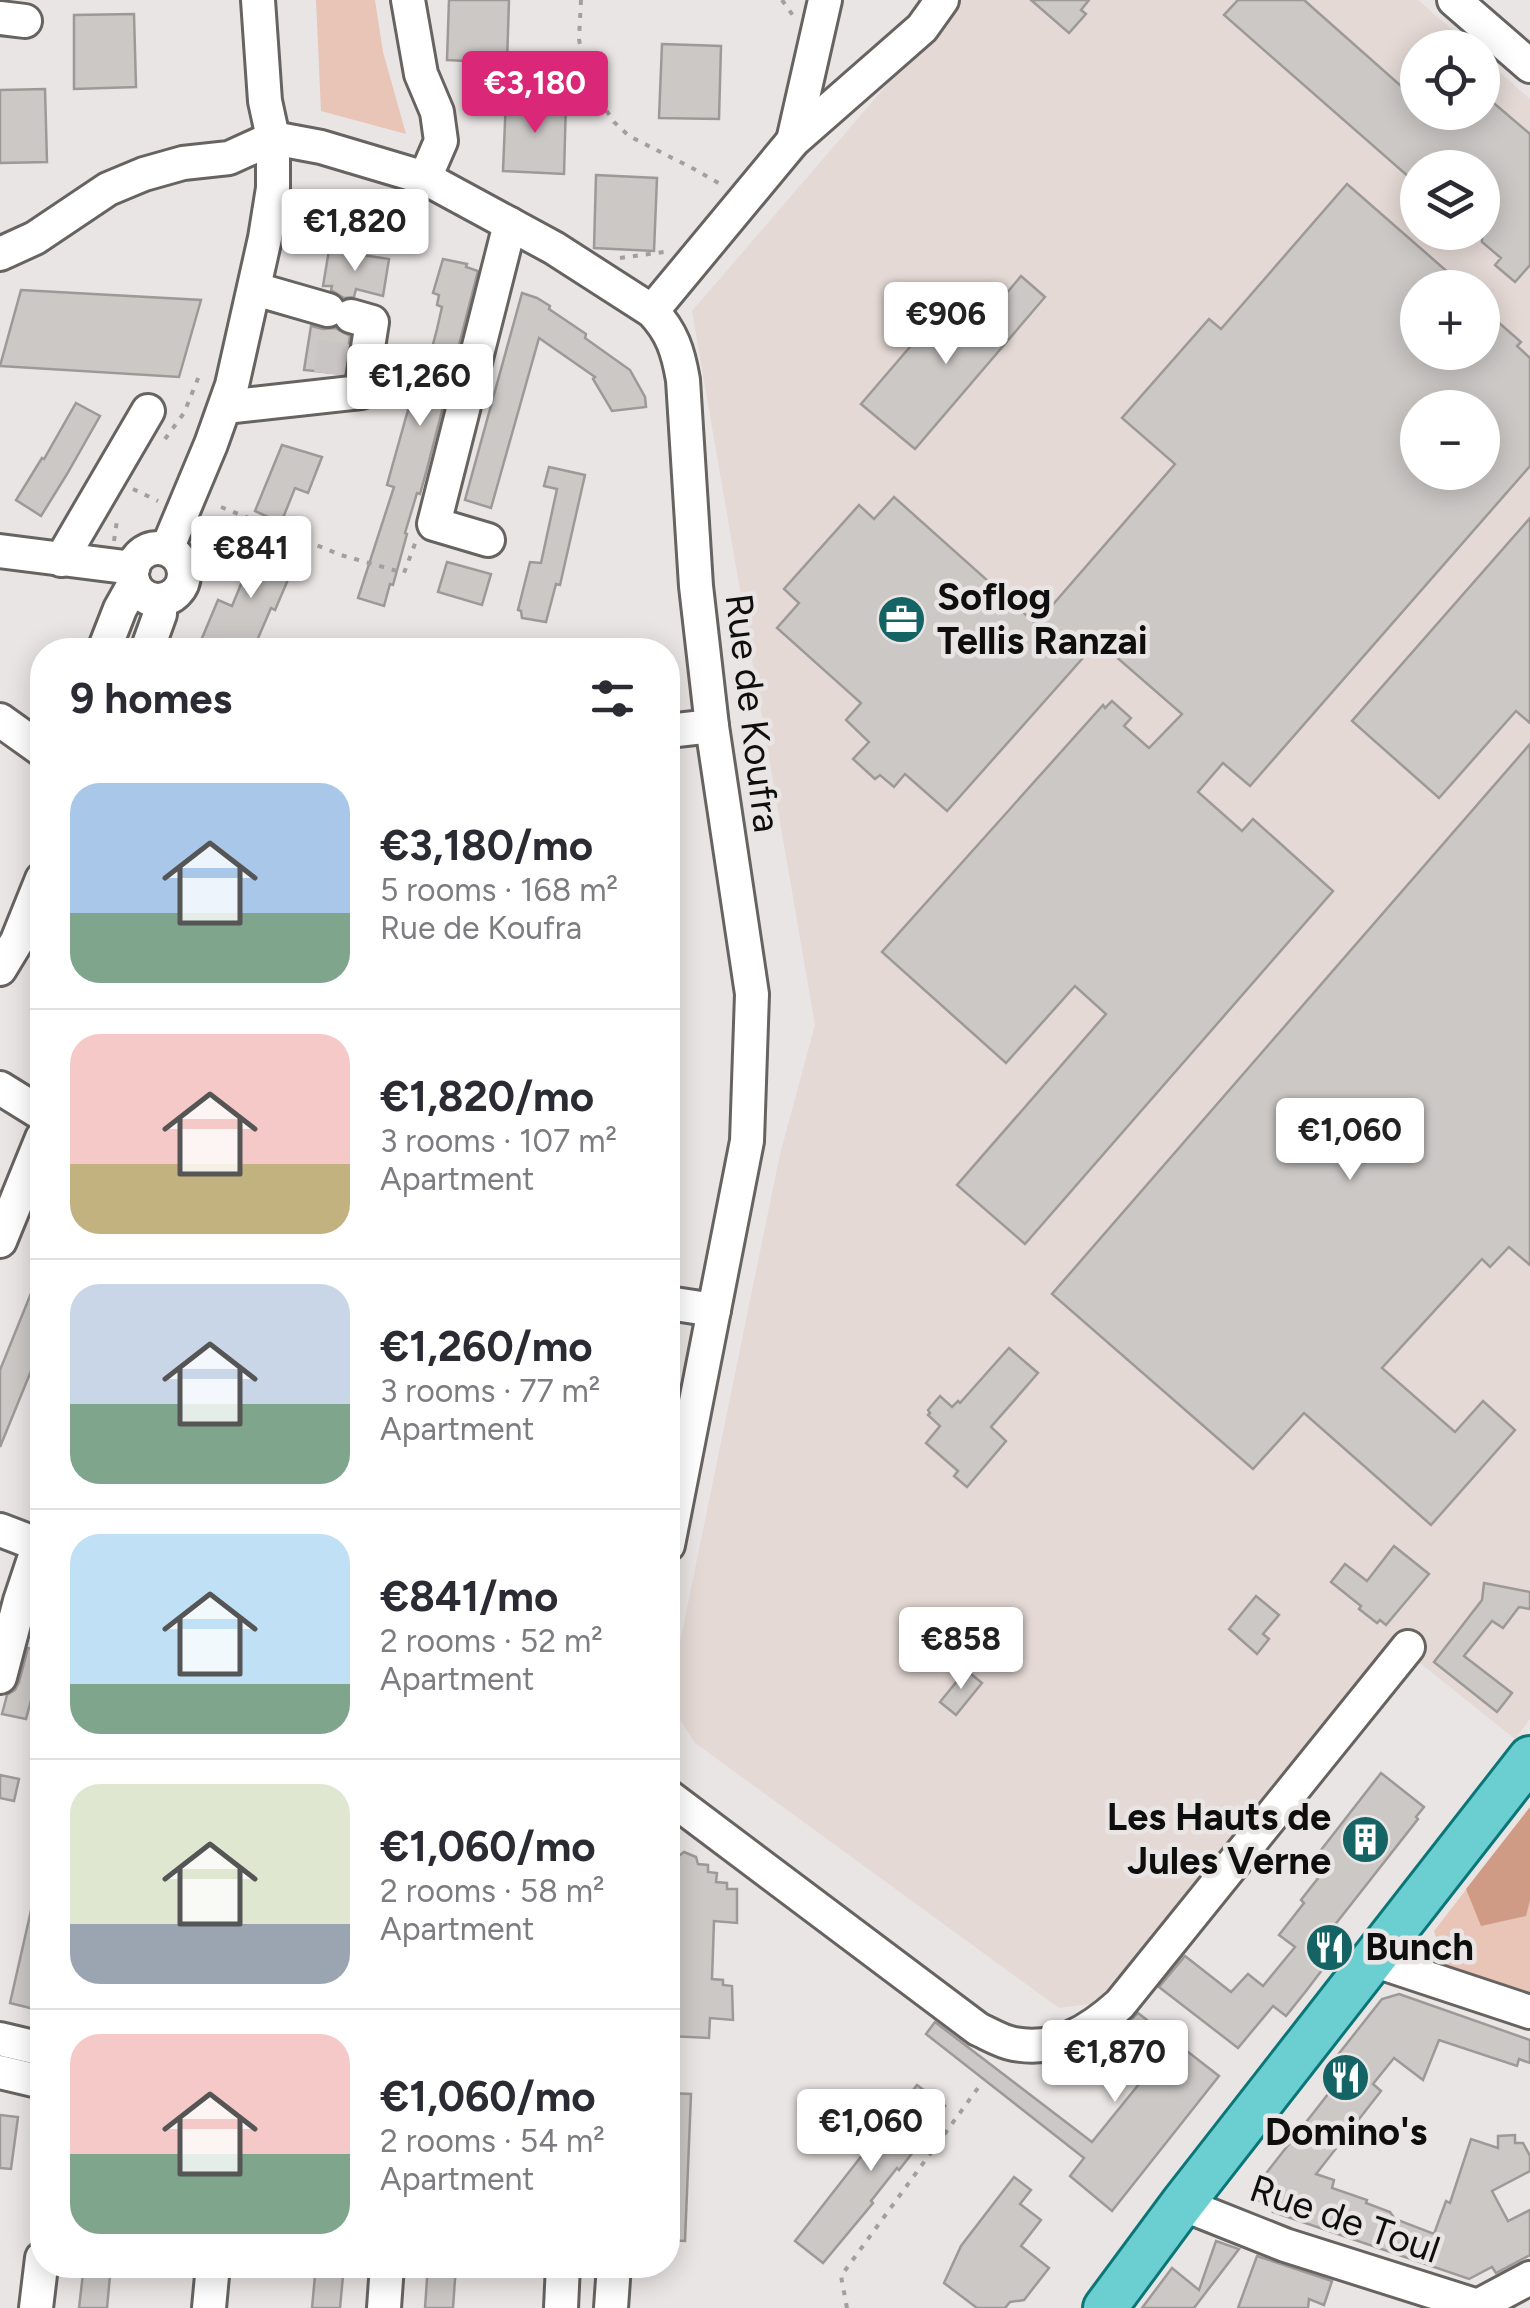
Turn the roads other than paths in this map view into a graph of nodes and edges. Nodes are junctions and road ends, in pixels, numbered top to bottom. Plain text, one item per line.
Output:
1 (258, 0) edge
2 (408, 0) edge
3 (826, 0) edge
4 (942, 0) edge
5 (1454, 0) edge
6 (1530, 66) edge
7 (273, 138) junction
8 (793, 141) junction
9 (425, 178) junction
10 (510, 224) junction
11 (0, 254) edge
12 (255, 289) junction
13 (652, 312) junction
14 (224, 407) junction
15 (148, 410) dead end
16 (488, 540) dead end
17 (167, 550) junction
18 (0, 552) edge
19 (61, 560) junction
20 (142, 584) junction
21 (109, 638) edge
22 (151, 638) edge
23 (0, 720) edge
24 (712, 726) junction
25 (680, 730) edge
26 (30, 741) edge
27 (30, 908) edge
28 (0, 969) edge
29 (0, 1088) edge
30 (30, 1107) edge
31 (30, 1167) edge
32 (0, 1241) edge
33 (680, 1305) edge
34 (714, 1310) junction
35 (680, 1483) edge
36 (0, 1530) edge
37 (30, 1552) edge
38 (30, 1577) edge
39 (1408, 1647) dead end
40 (0, 1677) edge
41 (1530, 1758) edge
42 (680, 1805) edge
43 (1373, 1960) junction
44 (1530, 2012) edge
45 (0, 2038) edge
46 (30, 2046) edge
47 (0, 2072) edge
48 (30, 2079) edge
49 (1182, 2204) junction
50 (40, 2278) edge
51 (212, 2278) edge
52 (386, 2278) edge
53 (562, 2278) edge
54 (613, 2278) edge
55 (1530, 2278) edge
56 (1479, 2307) edge
57 (36, 2308) edge
58 (209, 2308) edge
59 (384, 2308) edge
60 (561, 2308) edge
61 (611, 2308) edge
62 (1105, 2308) edge

1 - 7 street
2 - 9 street
3 - 8 street
4 - 8 street
5 - 6 street
7 - 9 street, Rue de Koufra
7 - 11 street
7 - 12 street
8 - 13 street
9 - 10 street, Rue de Koufra
10 - 13 street, Rue de Koufra
10 - 16 street
12 - 14 street
12 - 14 street
13 - 24 street, Rue de Koufra
14 - 17 street
15 - 19 street
17 - 20 street
17 - 20 street
18 - 19 street
19 - 20 street
20 - 21 street
20 - 22 street
23 - 26 street
24 - 25 street
24 - 34 street, Rue de Koufra
27 - 28 street
29 - 30 street
31 - 32 street
33 - 34 street
34 - 35 street, Rue de Koufra
36 - 37 street
38 - 40 street
39 - 42 street
41 - 43 main road
43 - 44 street
43 - 49 main road
45 - 46 street
47 - 48 street
49 - 56 street, Rue de Toul
49 - 62 main road
50 - 57 street
51 - 58 street
52 - 59 street
53 - 60 street
54 - 61 street
55 - 56 street

